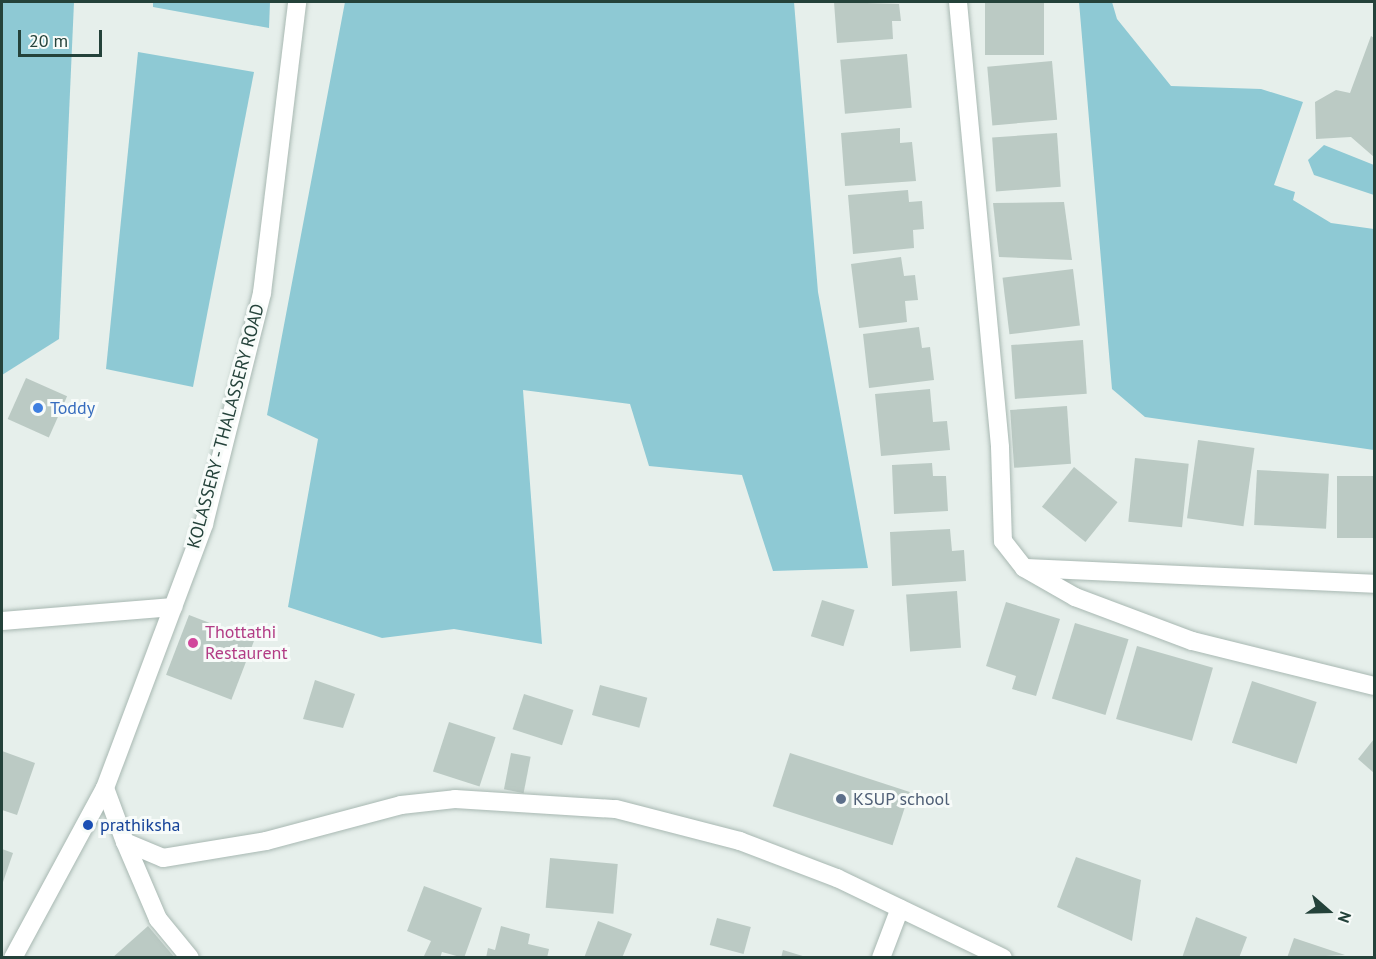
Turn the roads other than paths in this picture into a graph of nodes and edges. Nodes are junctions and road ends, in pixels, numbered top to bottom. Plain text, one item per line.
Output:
1 (297, 2) edge
2 (958, 2) edge
3 (1024, 568) junction
4 (1374, 584) edge
5 (173, 607) junction
6 (2, 621) edge
7 (1374, 686) edge
8 (105, 788) junction
9 (125, 842) junction
10 (900, 908) junction
11 (13, 957) edge
12 (190, 957) edge
13 (880, 957) edge
14 (1003, 957) edge

1 - 5 street, KOLASSERY - THALASSERY ROAD
2 - 3 street
3 - 4 street
3 - 7 street
5 - 6 street
5 - 8 street, KOLASSERY - THALASSERY ROAD
8 - 9 street
8 - 11 street, KOLASSERY - THALASSERY ROAD
9 - 10 street
9 - 12 street
10 - 13 street
10 - 14 street

